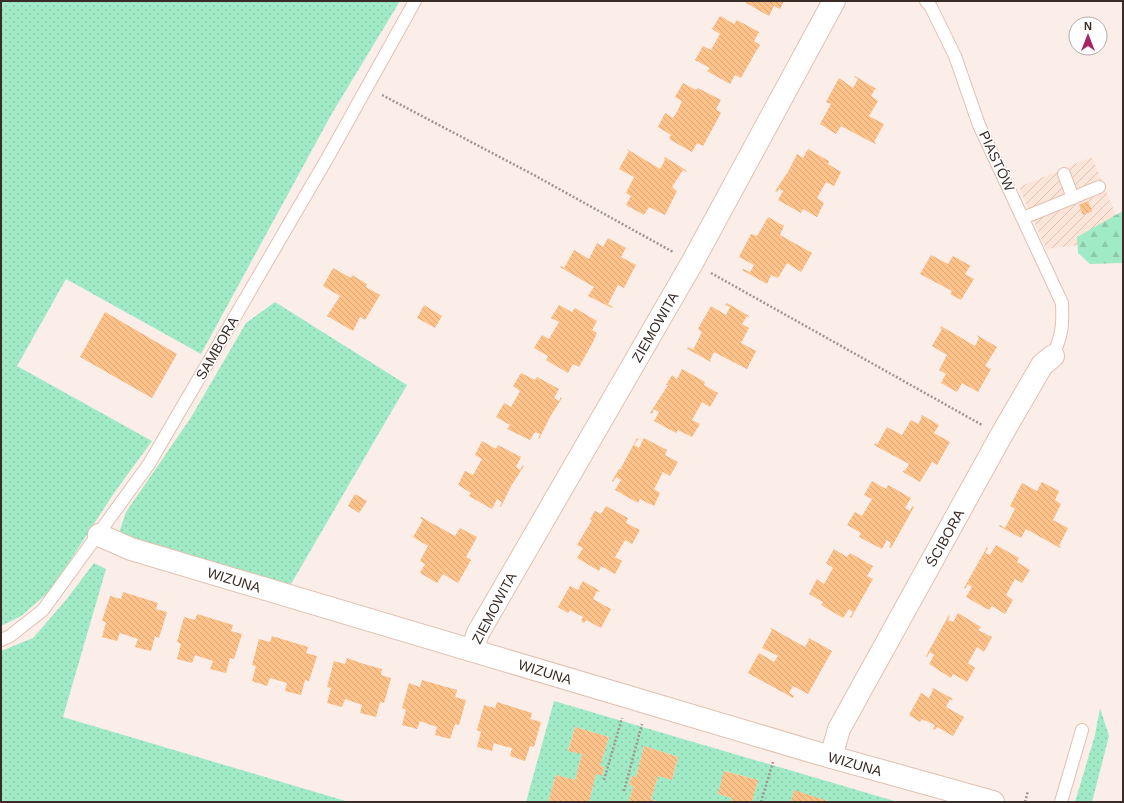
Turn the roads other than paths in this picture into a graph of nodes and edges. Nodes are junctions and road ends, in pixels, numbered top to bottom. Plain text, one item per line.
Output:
1 (415, 1) edge
2 (834, 1) edge
3 (926, 1) edge
4 (1064, 174) dead end
5 (1099, 187) dead end
6 (1073, 198) junction
7 (1023, 218) junction
8 (1063, 323) joint
9 (1053, 356) joint
10 (99, 535) junction
11 (1, 640) edge
12 (472, 650) junction
13 (1082, 730) dead end
14 (831, 757) junction
15 (993, 802) edge
16 (1061, 802) edge

1 - 10 lane, SAMBORA
2 - 12 street, ZIEMOWITA
3 - 7 lane, PIASTÓW
4 - 6 lane
5 - 6 lane
6 - 7 lane
7 - 8 lane, PIASTÓW
8 - 9 lane, ŚCIBORA
9 - 14 street, ŚCIBORA
10 - 11 lane, SAMBORA
10 - 12 street, WIZUNA
12 - 14 street, WIZUNA
13 - 16 lane
14 - 15 street, WIZUNA

